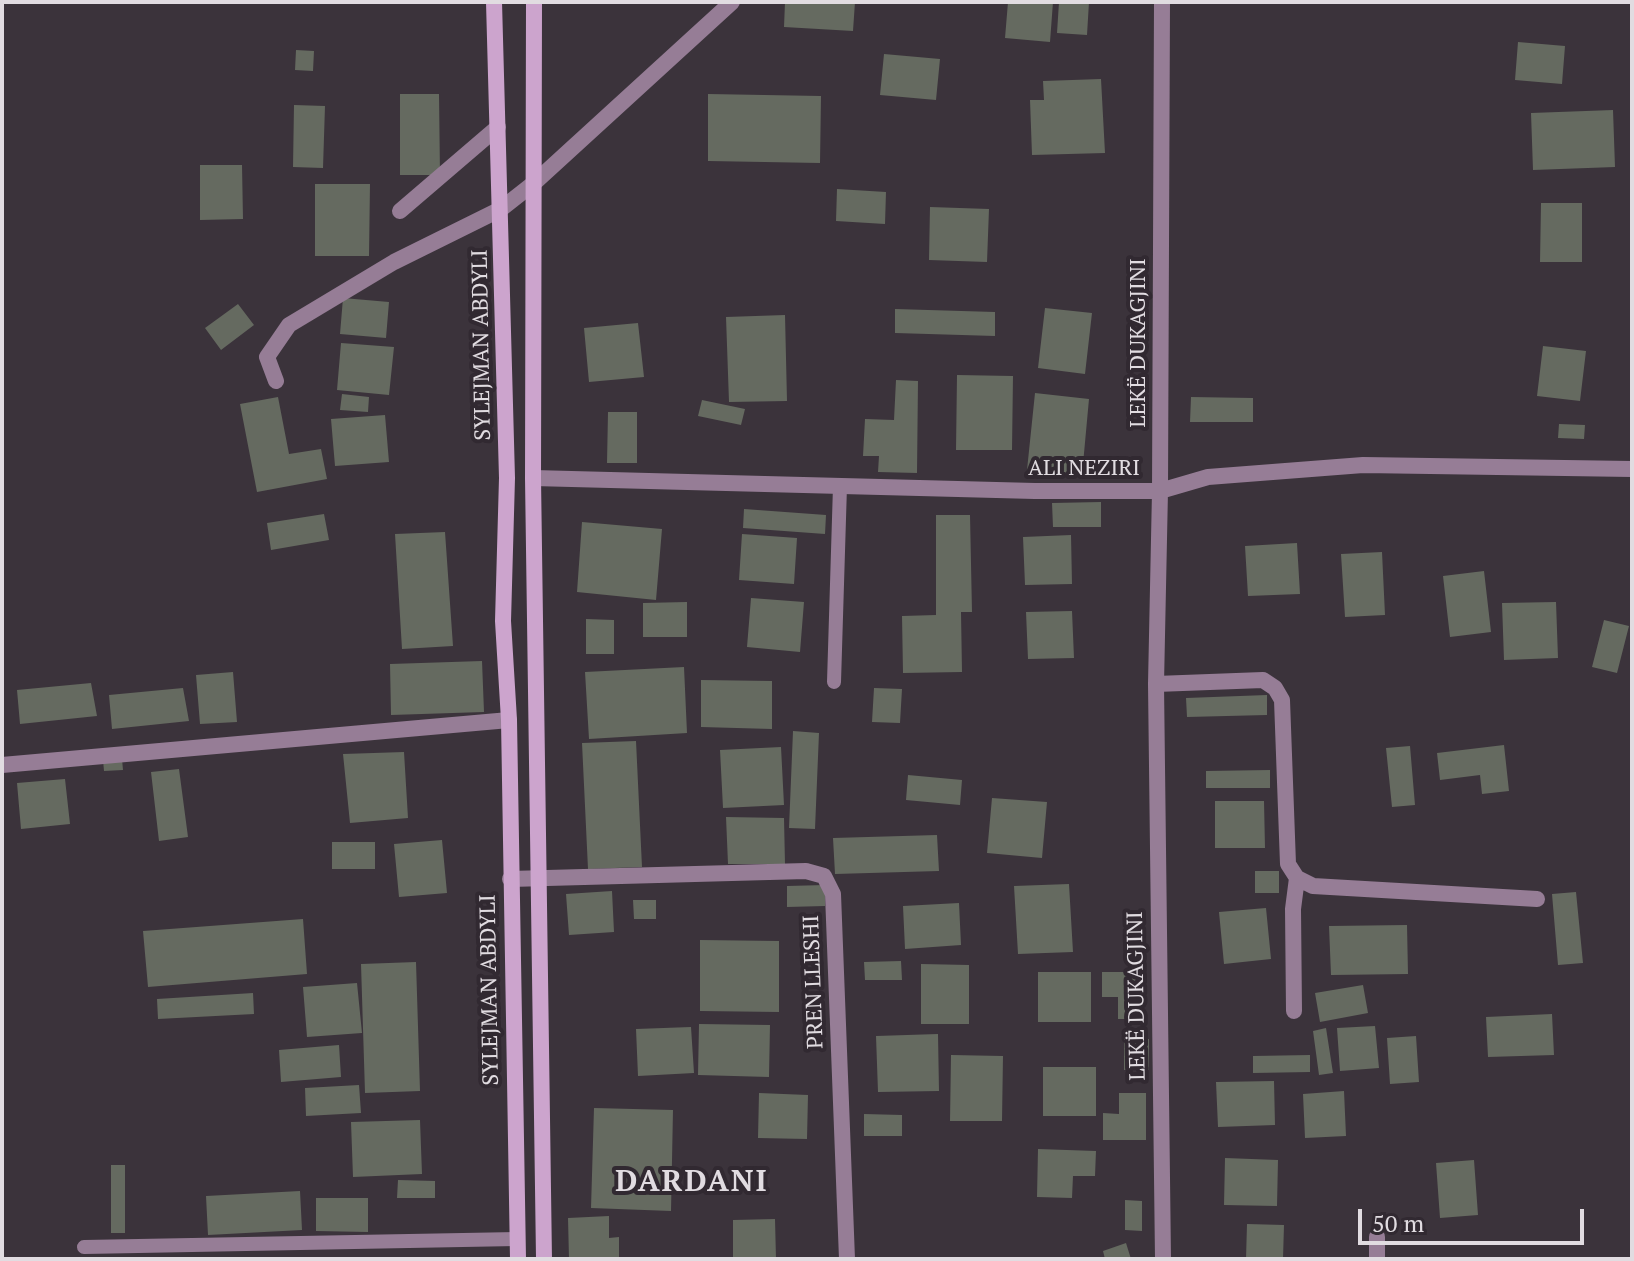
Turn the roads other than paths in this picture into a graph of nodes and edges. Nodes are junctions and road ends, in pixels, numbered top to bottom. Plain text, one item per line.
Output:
1 (494, 2) edge
2 (534, 2) edge
3 (732, 2) edge
4 (1162, 2) edge
5 (498, 127) junction
6 (534, 183) junction
7 (501, 209) junction
8 (400, 211) dead end
9 (276, 381) dead end
10 (1632, 469) edge
11 (533, 478) junction
12 (840, 486) junction
13 (1160, 491) junction
14 (834, 682) dead end
15 (1156, 684) junction
16 (509, 720) junction
17 (2, 765) edge
18 (539, 878) junction
19 (1297, 878) junction
20 (510, 879) junction
21 (1537, 899) dead end
22 (1294, 1011) dead end
23 (1377, 1237) dead end
24 (517, 1239) junction
25 (84, 1247) dead end
26 (518, 1259) edge
27 (544, 1259) edge
28 (847, 1259) edge
29 (1163, 1259) edge
30 (1377, 1259) edge

1 - 5 main road, SYLEJMAN ABDYLI
2 - 6 main road
3 - 6 street, SYLEJMAN ABDYLI
4 - 13 street, LEKË DUKAGJINI
5 - 7 main road, SYLEJMAN ABDYLI
5 - 8 street
6 - 7 street, SYLEJMAN ABDYLI
6 - 11 main road
7 - 9 street, SYLEJMAN ABDYLI
7 - 16 main road, SYLEJMAN ABDYLI
10 - 13 street, ALI NEZIRI
11 - 12 street, ALI NEZIRI
11 - 18 main road
12 - 13 street, ALI NEZIRI
12 - 14 lane
13 - 15 street, LEKË DUKAGJINI
15 - 19 street
15 - 29 street, LEKË DUKAGJINI
16 - 17 street
16 - 20 main road, SYLEJMAN ABDYLI
18 - 20 street, PREN LLESHI
18 - 27 main road
18 - 28 street, PREN LLESHI
19 - 21 street
19 - 22 street
20 - 24 main road, SYLEJMAN ABDYLI
23 - 30 street
24 - 25 lane
24 - 26 main road, SYLEJMAN ABDYLI

